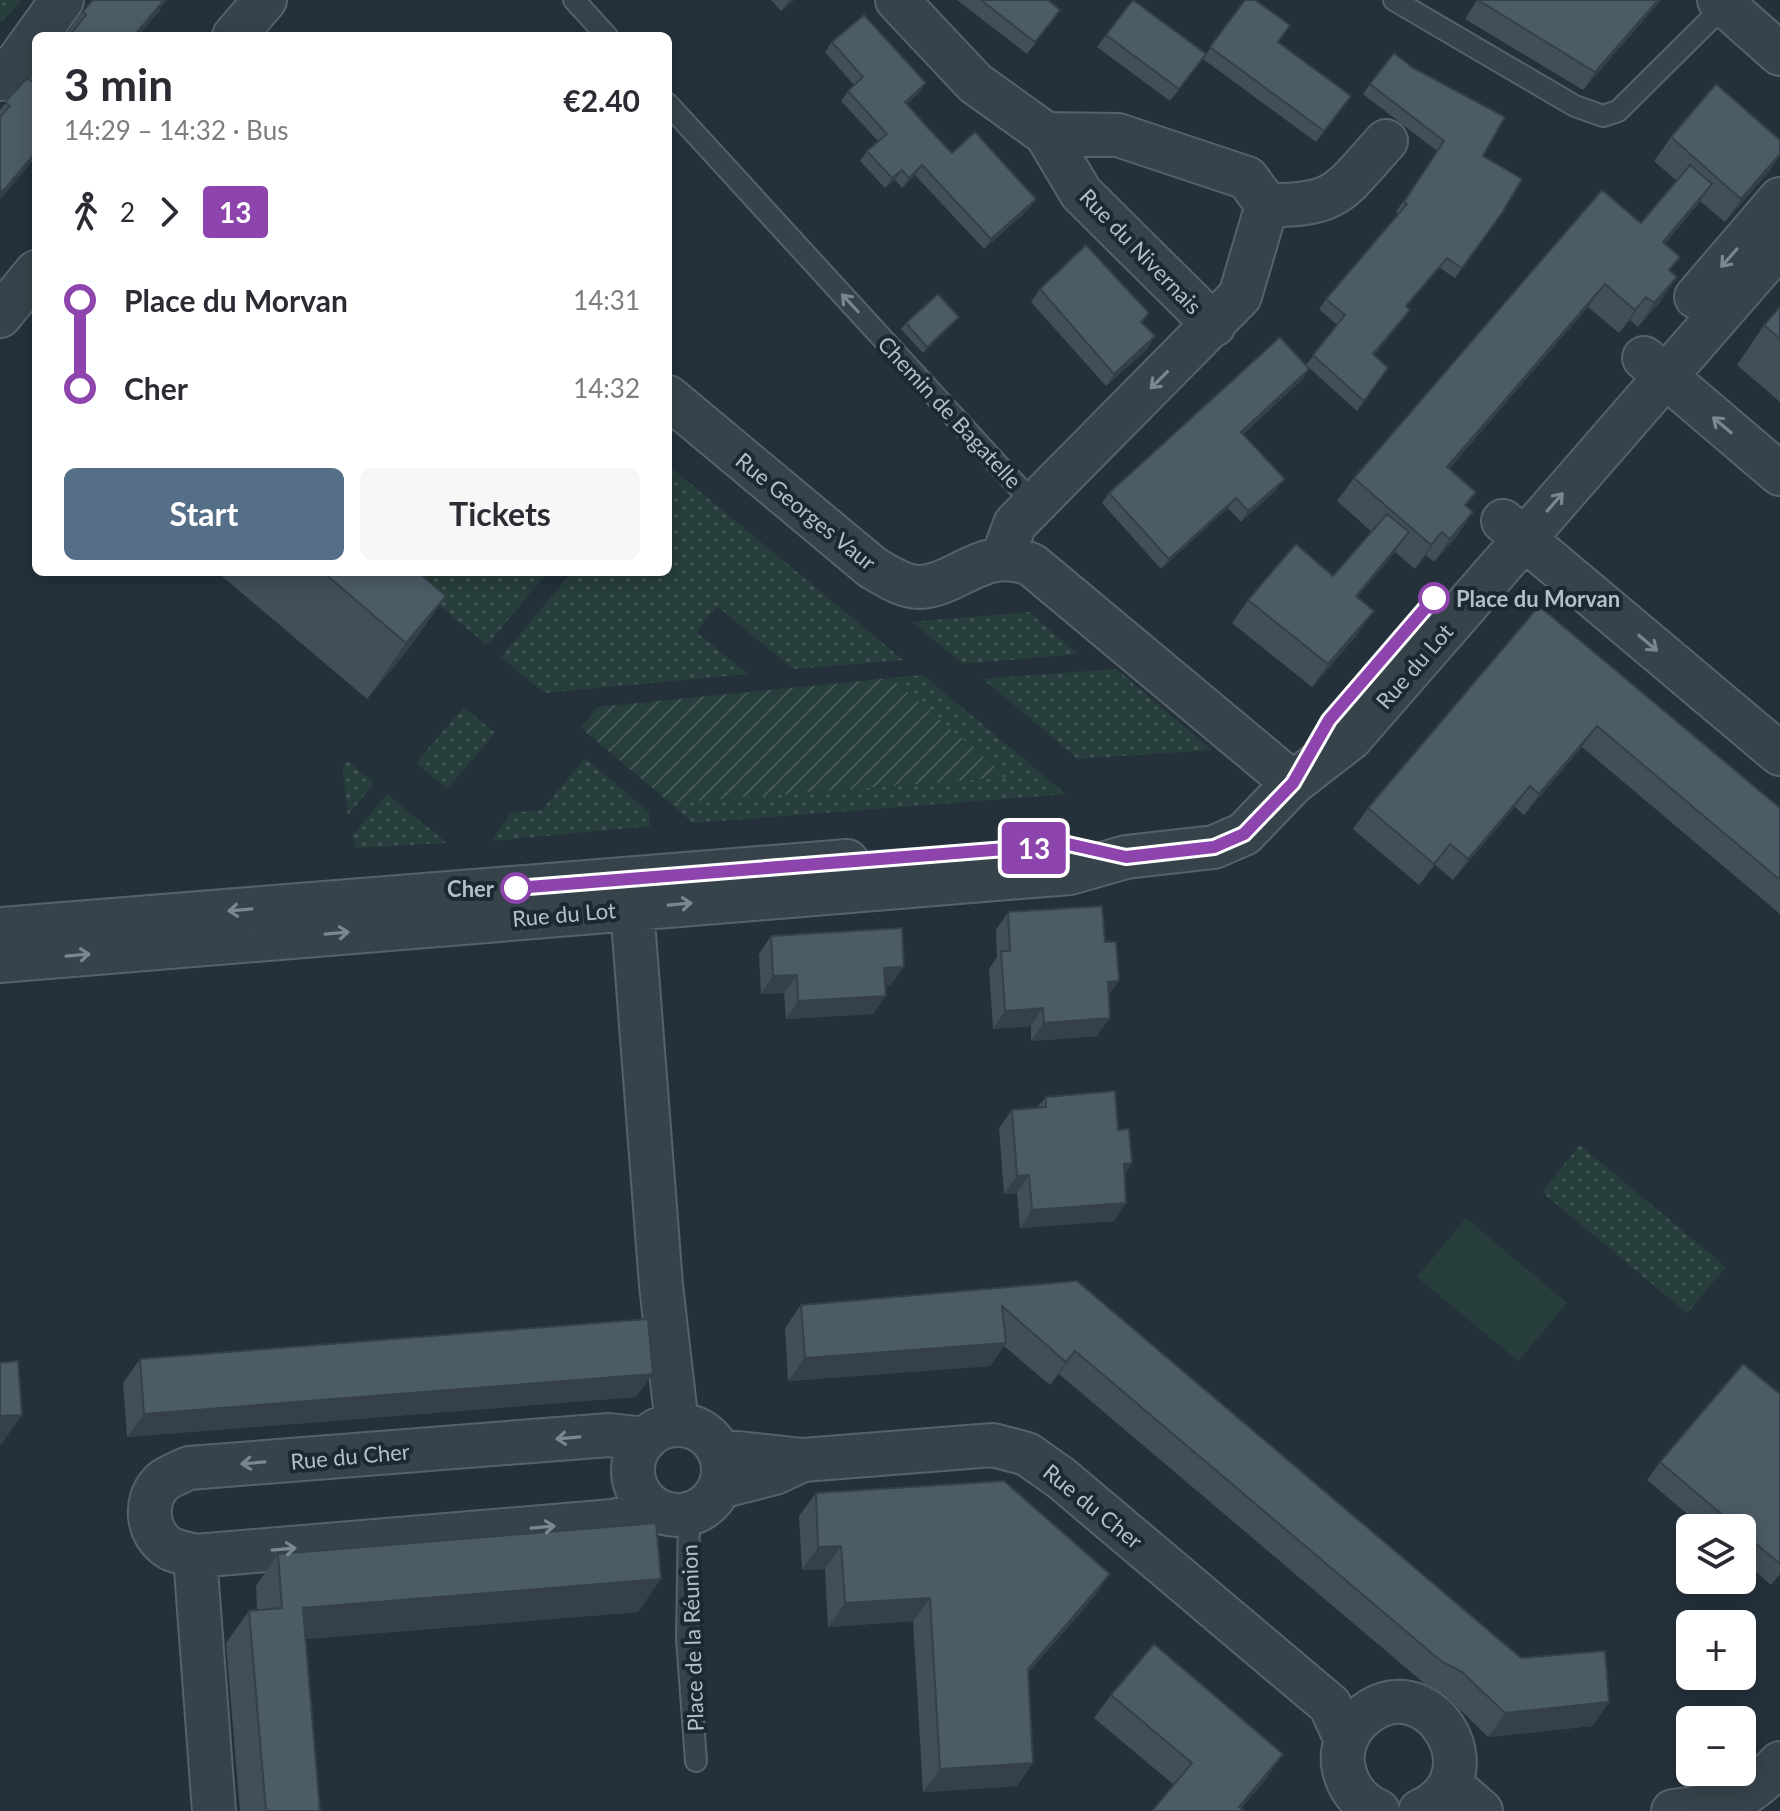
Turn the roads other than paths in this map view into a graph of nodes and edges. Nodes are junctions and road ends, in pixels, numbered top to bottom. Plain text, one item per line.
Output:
1 (62, 0) edge
2 (574, 0) edge
3 (897, 0) edge
4 (1394, 0) edge
5 (1722, 2) edge
6 (37, 32) edge
7 (603, 32) edge
8 (32, 38) edge
9 (1780, 54) edge
10 (0, 79) edge
11 (672, 108) edge
12 (1046, 134) junction
13 (1386, 141) dead end
14 (1780, 199) edge
15 (1267, 205) junction
16 (1780, 245) edge
17 (32, 277) edge
18 (0, 316) edge
19 (1214, 325) junction
20 (1654, 366) junction
21 (672, 400) edge
22 (1780, 474) edge
23 (1035, 505) junction
24 (1513, 529) junction
25 (1002, 559) junction
26 (1780, 754) edge
27 (1293, 783) junction
28 (631, 892) junction
29 (0, 929) edge
30 (0, 961) edge
31 (661, 1432) junction
32 (720, 1469) junction
33 (672, 1512) junction
34 (195, 1556) junction
35 (1347, 1719) junction
36 (696, 1761) dead end
37 (1780, 1763) edge
38 (1435, 1797) edge
39 (214, 1811) edge
40 (1378, 1811) edge
41 (1481, 1811) edge
42 (1673, 1811) edge

1 - 6 street
2 - 7 lane
3 - 12 street, Rue du Nivernais
4 - 5 lane
5 - 9 street
8 - 10 street
23 -> 11 lane, Chemin de Bagatelle
12 - 15 street
12 - 19 street, Rue du Nivernais
13 - 15 street
14 -> 20 street, Rue du Lot
15 - 19 street, Rue du Nivernais
16 - 20 street, Rue du Lot
17 - 18 street
19 -> 23 street, Rue du Nivernais
22 -> 20 street
20 - 24 street, Rue du Lot
21 - 25 street, Rue Georges Vaur
23 - 25 street, Chemin de Bagatelle
24 -> 26 street
24 - 27 street, Rue du Lot
25 - 27 street
27 - 28 street, Rue du Lot
28 -> 29 street, Rue du Lot
30 -> 28 street, Rue du Lot
28 - 31 street
31 - 32 street, Rue du Cher
31 - 33 street
31 -> 34 street, Rue du Cher
32 - 33 street, Rue du Cher
32 - 35 street, Rue du Cher
34 -> 33 street, Rue du Cher
33 - 36 lane, Place de la Réunion
34 - 39 street
35 - 38 street
35 - 40 street
37 - 42 street
38 - 41 street

